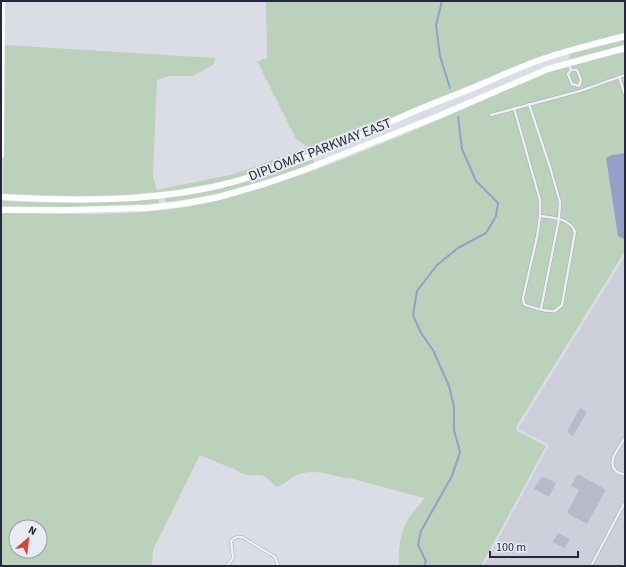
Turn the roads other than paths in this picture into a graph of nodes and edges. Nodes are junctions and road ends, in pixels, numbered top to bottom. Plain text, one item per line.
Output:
1 (2, 1) edge
2 (625, 36) edge
3 (625, 48) edge
4 (565, 52) junction
5 (568, 63) junction
6 (571, 70) junction
7 (625, 75) edge
8 (619, 77) junction
9 (579, 86) junction
10 (580, 91) junction
11 (625, 95) edge
12 (529, 104) junction
13 (514, 108) junction
14 (491, 115) dead end
15 (318, 153) junction
16 (1, 155) edge
17 (322, 163) junction
18 (161, 195) junction
19 (1, 197) edge
20 (162, 206) junction
21 (1, 210) edge
22 (540, 216) junction
23 (560, 219) junction
24 (541, 309) junction
25 (625, 438) edge
26 (625, 475) edge
27 (625, 502) edge
28 (625, 565) edge
29 (227, 566) edge
30 (278, 566) edge
31 (591, 566) edge
32 (622, 566) edge

1 - 16 main road
2 - 4 main road, DIPLOMAT PARKWAY EAST
3 - 5 main road, DIPLOMAT PARKWAY EAST
4 - 5 main road
4 - 15 main road, DIPLOMAT PARKWAY EAST
5 - 6 lane
5 - 17 main road, DIPLOMAT PARKWAY EAST
6 - 9 lane
6 - 9 lane
7 - 8 lane
8 - 10 lane
8 - 11 lane
9 - 10 lane
10 - 12 lane
12 - 13 lane
12 - 23 lane
13 - 14 lane
13 - 22 lane
15 - 17 main road
15 - 18 main road, DIPLOMAT PARKWAY EAST
17 - 20 main road, DIPLOMAT PARKWAY EAST
18 - 19 main road, DIPLOMAT PARKWAY EAST
18 - 20 main road
20 - 21 main road, DIPLOMAT PARKWAY EAST
22 - 23 lane
22 - 24 lane
23 - 24 lane
23 - 24 lane
25 - 26 lane
27 - 31 lane
28 - 32 lane
29 - 30 lane

